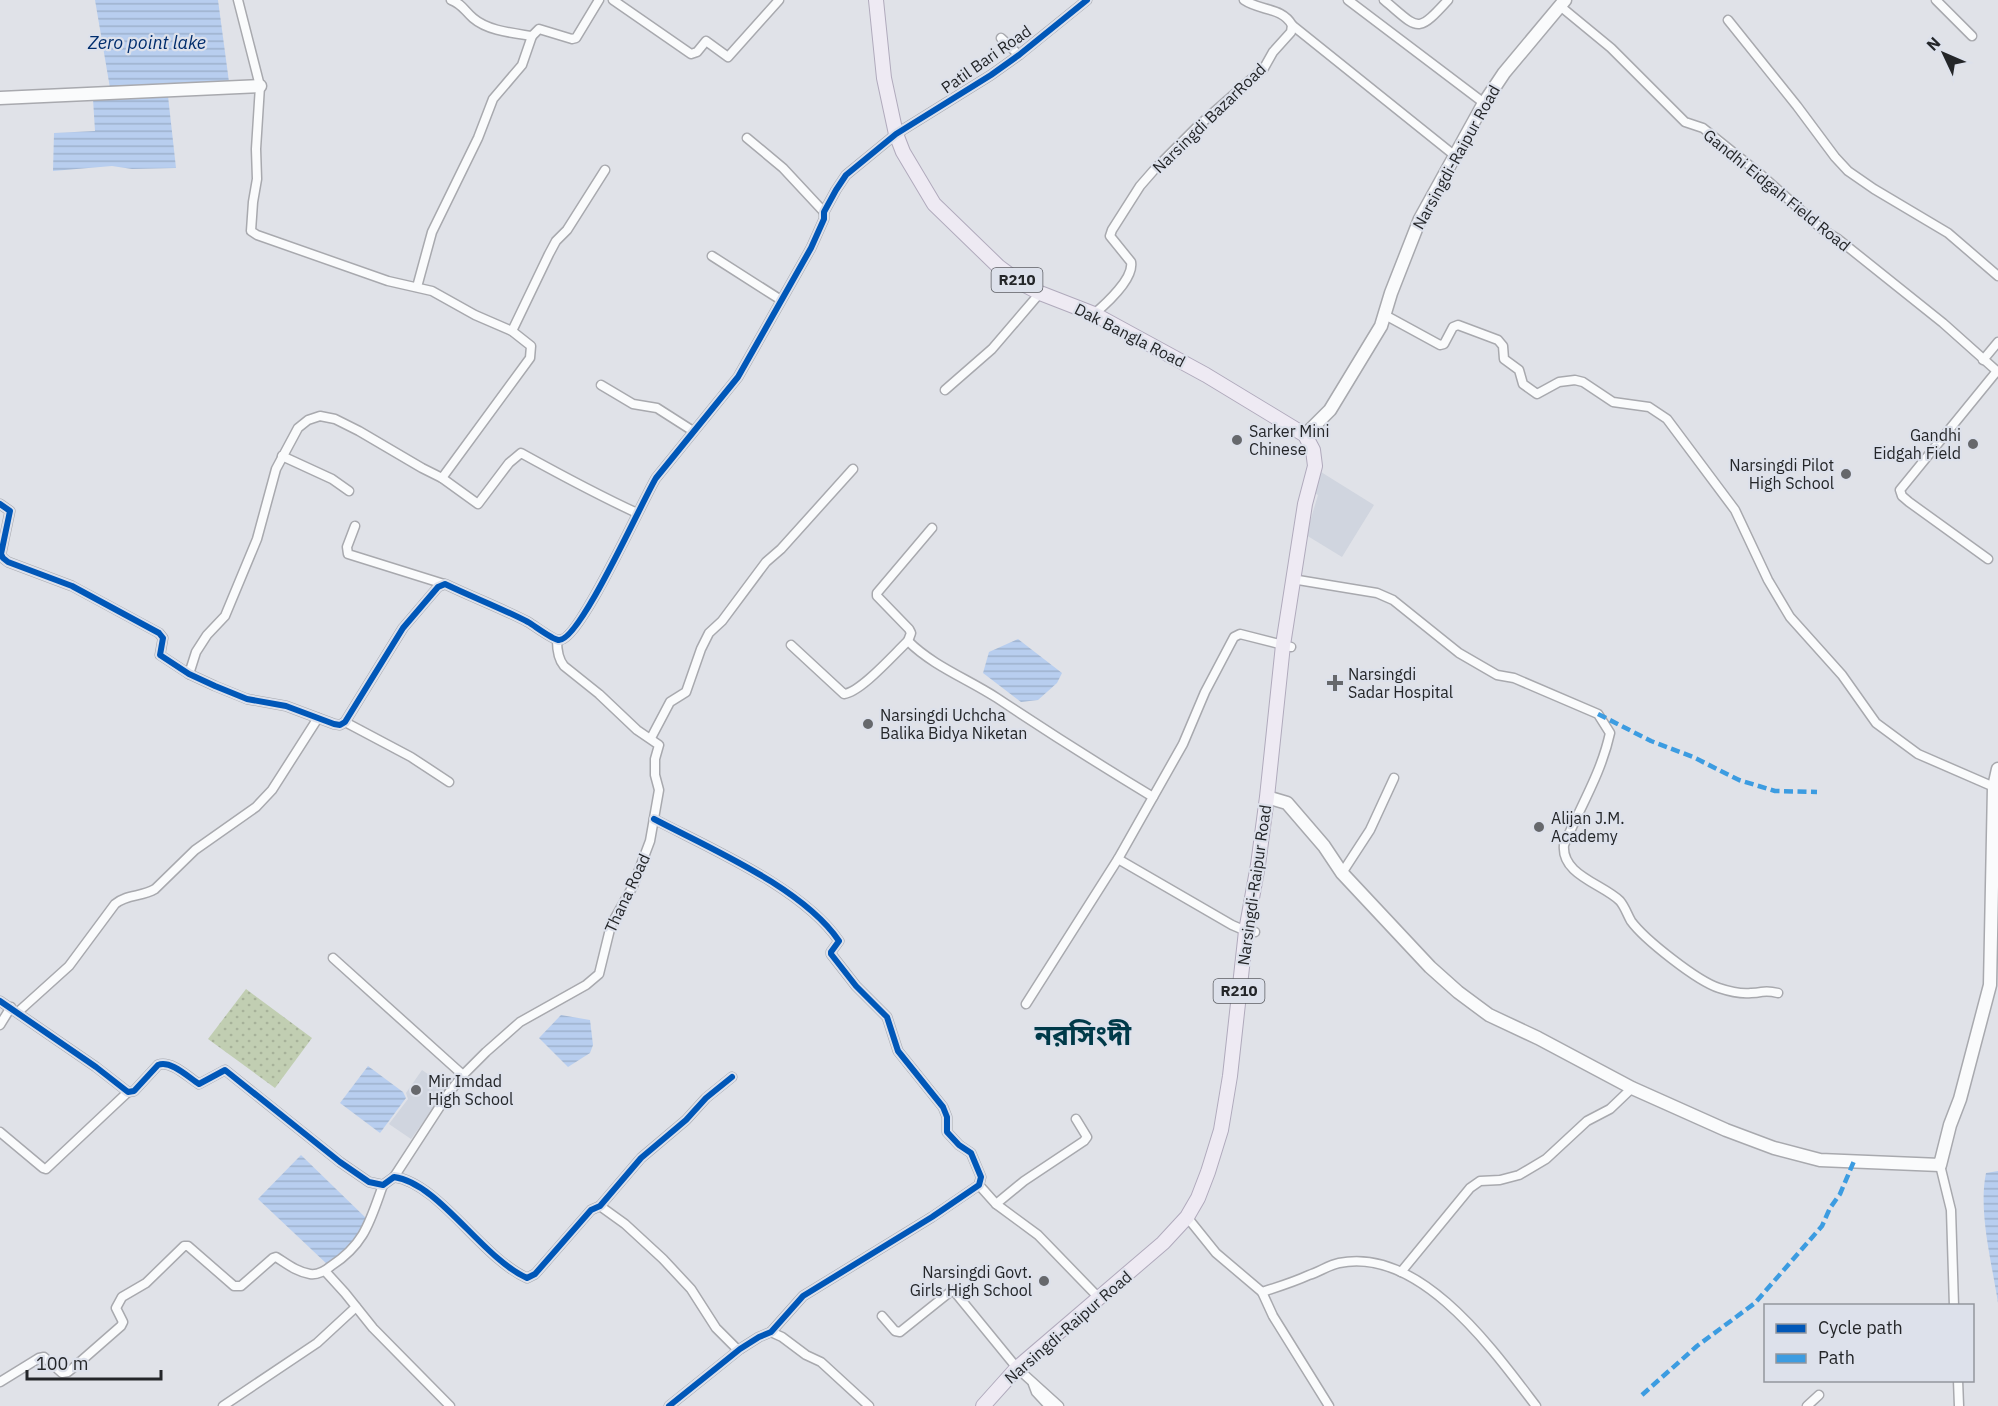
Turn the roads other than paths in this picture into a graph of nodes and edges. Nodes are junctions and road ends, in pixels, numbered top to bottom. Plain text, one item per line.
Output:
1 (238, 0) edge
2 (451, 0) edge
3 (599, 0) edge
4 (612, 0) edge
5 (779, 0) edge
6 (876, 0) edge
7 (1087, 0) edge
8 (1244, 0) edge
9 (1348, 0) edge
10 (1384, 0) edge
11 (1448, 0) edge
12 (1936, 0) edge
13 (1563, 3) edge
14 (1728, 20) dead end
15 (1292, 25) junction
16 (532, 36) junction
17 (1972, 36) dead end
18 (1001, 38) dead end
19 (1019, 55) junction
20 (260, 86) junction
21 (0, 98) edge
22 (1484, 103) junction
23 (896, 134) junction
24 (747, 138) dead end
25 (1454, 155) junction
26 (605, 170) dead end
27 (824, 212) junction
28 (712, 256) dead end
29 (1998, 276) edge
30 (417, 287) junction
31 (1040, 293) junction
32 (781, 300) junction
33 (1094, 314) junction
34 (1386, 315) junction
35 (512, 331) junction
36 (1998, 342) edge
37 (1983, 360) junction
38 (1997, 372) edge
39 (601, 386) dead end
40 (945, 390) dead end
41 (693, 430) junction
42 (1305, 435) junction
43 (282, 456) junction
44 (853, 469) dead end
45 (442, 478) junction
46 (349, 491) dead end
47 (0, 504) edge
48 (637, 513) junction
49 (355, 526) dead end
50 (932, 528) dead end
51 (1988, 559) dead end
52 (1297, 579) junction
53 (445, 584) junction
54 (557, 640) junction
55 (908, 641) junction
56 (791, 645) dead end
57 (1287, 646) junction
58 (189, 674) junction
59 (318, 718) junction
60 (345, 722) junction
61 (651, 738) junction
62 (1998, 769) edge
63 (1394, 778) dead end
64 (450, 782) dead end
65 (1994, 787) junction
66 (1153, 797) junction
67 (1271, 798) junction
68 (654, 819) junction
69 (1118, 859) junction
70 (1342, 873) junction
71 (1250, 931) junction
72 (333, 958) dead end
73 (1778, 993) dead end
74 (0, 1001) edge
75 (1026, 1004) dead end
76 (14, 1010) junction
77 (0, 1025) edge
78 (463, 1075) junction
79 (732, 1077) dead end
80 (1632, 1088) junction
81 (128, 1092) junction
82 (1076, 1119) dead end
83 (0, 1132) edge
84 (1940, 1165) junction
85 (394, 1177) junction
86 (383, 1185) junction
87 (979, 1185) junction
88 (996, 1204) junction
89 (600, 1206) junction
90 (1189, 1220) junction
91 (324, 1271) junction
92 (1401, 1272) junction
93 (1262, 1292) junction
94 (1100, 1299) junction
95 (1954, 1304) edge
96 (356, 1307) junction
97 (882, 1316) dead end
98 (771, 1332) junction
99 (740, 1349) junction
100 (1025, 1376) junction
101 (0, 1382) edge
102 (1958, 1382) edge
103 (1819, 1395) dead end
104 (1533, 1405) edge
105 (223, 1406) edge
106 (450, 1406) edge
107 (669, 1406) edge
108 (869, 1406) edge
109 (983, 1406) edge
110 (993, 1406) edge
111 (1049, 1406) edge
112 (1059, 1406) edge
113 (1329, 1406) edge
114 (1807, 1406) edge
115 (1959, 1406) edge

1 - 20 street
2 - 16 street
3 - 16 street
4 - 5 street
6 - 23 main road, Dak Bangla Road / R210
7 - 19 street, Patil Bari Road
8 - 15 street
9 - 22 street
10 - 11 street
12 - 17 street
13 - 22 street, Narsingdi-Raipur Road
13 - 37 street, Gandhi Eidgah Field Road
14 - 29 street
15 - 25 street
15 - 33 street, Narsingdi BazarRoad
16 - 30 street
18 - 19 street
19 - 23 street, Patil Bari Road
20 - 21 street
20 - 30 street
22 - 25 street, Narsingdi-Raipur Road
23 - 27 street, Patil Bari Road
23 - 31 main road, Dak Bangla Road / R210
24 - 27 street
25 - 34 street, Narsingdi-Raipur Road
26 - 35 street
27 - 32 street, Patil Bari Road
28 - 32 street
30 - 35 street
31 - 33 main road, Dak Bangla Road / R210
31 - 40 street
32 - 41 street, Patil Bari Road
33 - 42 main road, Dak Bangla Road / R210
34 - 42 street, Narsingdi-Raipur Road
34 - 65 street
35 - 45 street
36 - 37 street
37 - 38 street, Gandhi Eidgah Field Road
38 - 51 street
39 - 41 street
41 - 48 street, Patil Bari Road
42 - 52 main road, Narsingdi-Raipur Road / R210
43 - 45 street
43 - 46 street
43 - 58 street
44 - 61 street
45 - 48 street
47 - 58 street
48 - 54 street, Patil Bari Road
49 - 53 street
50 - 55 street
52 - 57 main road, Narsingdi-Raipur Road / R210
52 - 73 street
53 - 54 street
53 - 60 street
54 - 61 street
55 - 56 street
55 - 66 street
57 - 66 street
57 - 67 main road, Narsingdi-Raipur Road / R210
58 - 59 street
59 - 60 street
59 - 76 street
60 - 64 street
61 - 68 street, Thana Road
62 - 65 street
63 - 70 street
65 - 84 street
66 - 69 street
67 - 70 street
67 - 71 main road, Narsingdi-Raipur Road / R210
68 - 78 street, Thana Road
68 - 87 street
69 - 71 street
69 - 75 street
70 - 80 street
71 - 90 main road, Narsingdi-Raipur Road / R210
72 - 78 street
74 - 76 street
76 - 77 street
76 - 81 street
78 - 85 street, Thana Road
79 - 89 street
80 - 84 street
80 - 92 street
81 - 83 street
81 - 86 street
82 - 88 street
84 - 95 street
85 - 86 street
85 - 89 street
86 - 91 street
87 - 88 street
87 - 98 street
88 - 94 street
89 - 99 street
90 - 93 street
90 - 94 main road, Narsingdi-Raipur Road / R210
90 - 100 main road, Narsingdi-Raipur Road / R210
91 - 96 street
91 - 101 street
92 - 93 street
92 - 104 street
93 - 113 street
94 - 100 main road, Narsingdi-Raipur Road / R210
96 - 105 street
96 - 106 street
97 - 100 street
98 - 99 street
98 - 108 street
99 - 107 street
100 - 109 main road, Narsingdi-Raipur Road / R210
100 - 110 main road, Narsingdi-Raipur Road / R210
100 - 111 street
100 - 112 street
102 - 115 street
103 - 114 street

